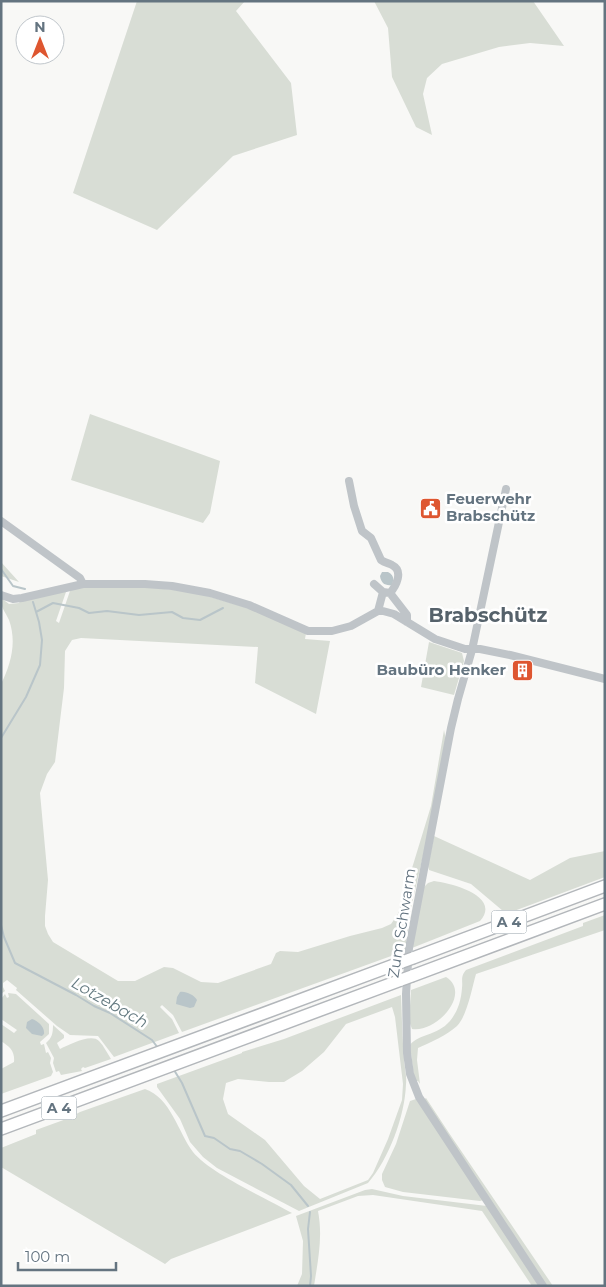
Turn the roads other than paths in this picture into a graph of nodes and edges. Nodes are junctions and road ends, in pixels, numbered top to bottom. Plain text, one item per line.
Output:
1 (349, 481) dead end
2 (506, 489) dead end
3 (1, 521) edge
4 (83, 584) junction
5 (374, 584) dead end
6 (387, 593) junction
7 (1, 595) edge
8 (378, 611) junction
9 (407, 622) junction
10 (472, 650) junction
11 (605, 679) edge
12 (605, 886) edge
13 (605, 904) edge
14 (1, 1112) edge
15 (1, 1129) edge
16 (543, 1286) edge

1 - 6 street
2 - 10 street, Zum Schwarm
3 - 4 street
4 - 7 street
4 - 8 street
5 - 6 street
6 - 8 street
6 - 9 street
8 - 9 street
9 - 10 street
10 - 11 street
10 - 16 street, Zum Schwarm
12 - 14 highway, A 4
13 - 15 highway, A 4, bridge

